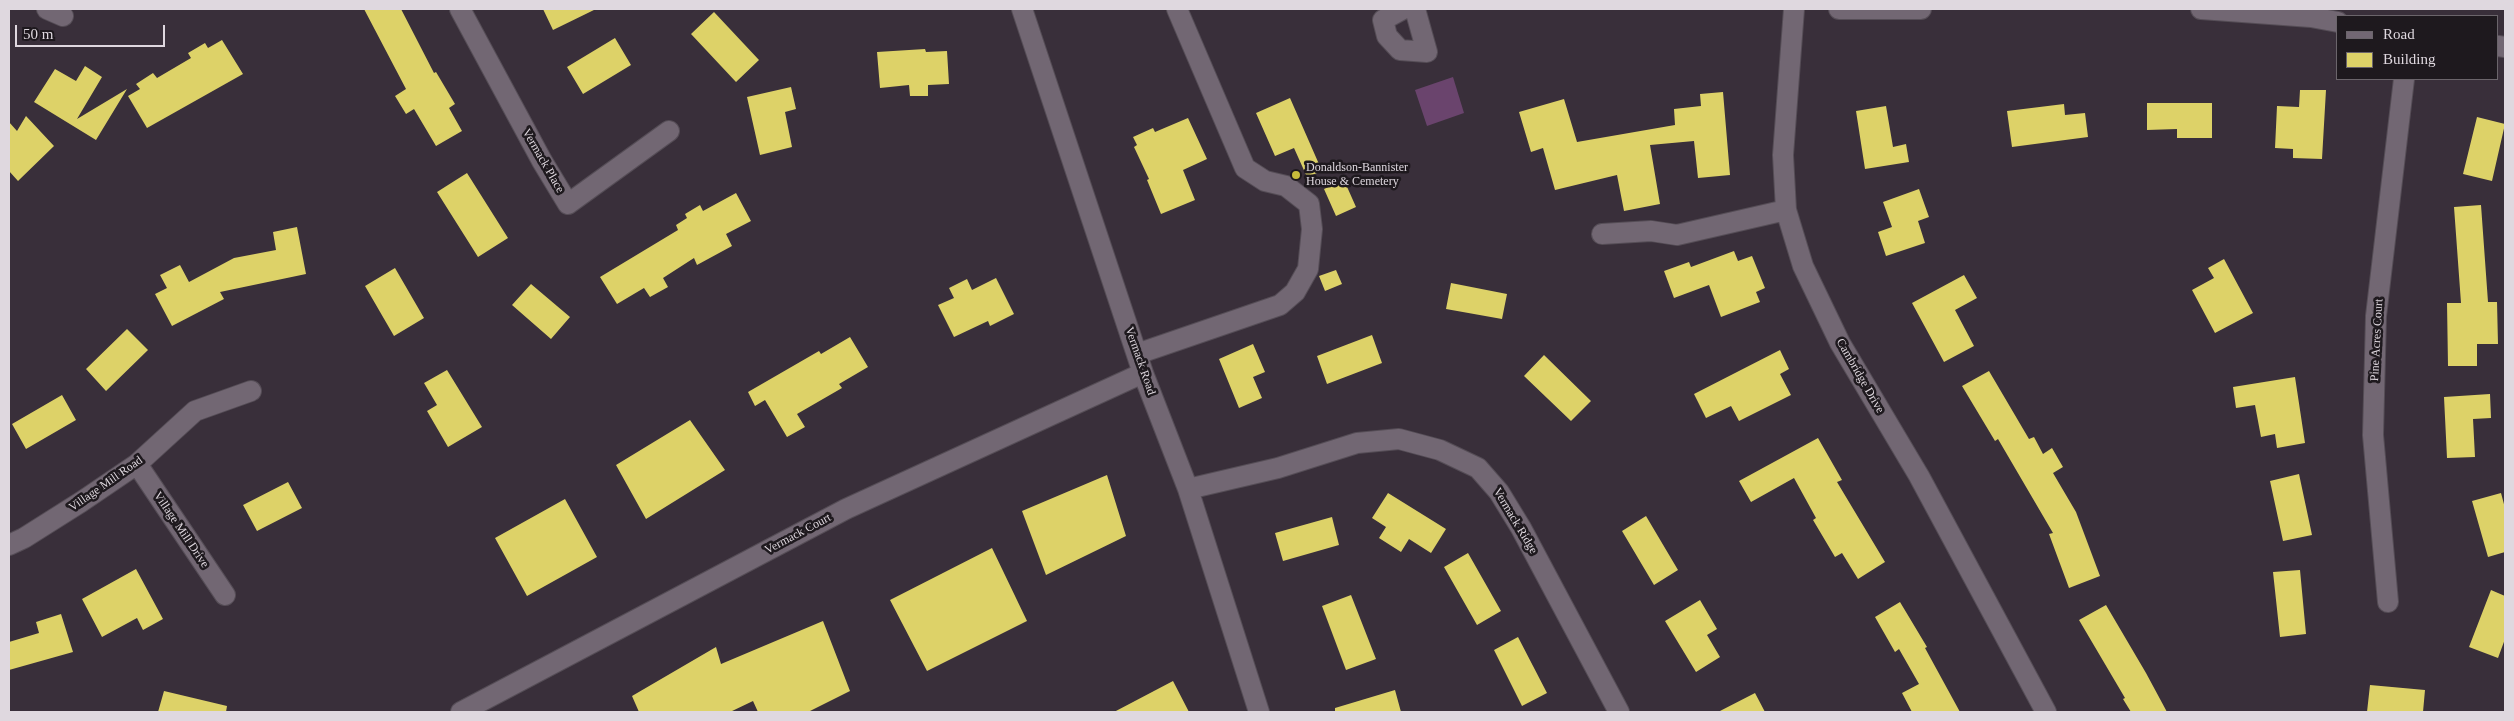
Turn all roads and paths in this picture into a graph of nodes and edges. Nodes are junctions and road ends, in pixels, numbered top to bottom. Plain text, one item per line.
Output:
1 (460, 9) edge
2 (1022, 9) edge
3 (1177, 9) edge
4 (1403, 9) edge
5 (1415, 9) edge
6 (1794, 9) edge
7 (1839, 9) edge
8 (1921, 9) edge
9 (2201, 9) edge
10 (2336, 22) edge
11 (2404, 80) edge
12 (669, 130) dead end
13 (1786, 210) junction
14 (1602, 234) dead end
15 (1140, 363) junction
16 (251, 391) dead end
17 (137, 464) junction
18 (1188, 489) junction
19 (9, 545) edge
20 (225, 595) dead end
21 (2388, 602) dead end
22 (461, 712) edge
23 (1259, 712) edge
24 (1619, 712) edge
25 (2046, 712) edge

1 - 12 street, Vermack Place
2 - 15 street, Vermack Road
3 - 15 street, Vermack Court
4 - 5 street
6 - 13 street, Cambridge Drive
7 - 8 street
9 - 10 street
11 - 21 street, Pine Acres Court
13 - 14 street
13 - 25 street, Cambridge Drive
15 - 18 street, Vermack Road
15 - 22 street, Vermack Court
16 - 17 street, Village Mill Road
17 - 19 street, Village Mill Road
17 - 20 street, Village Mill Drive
18 - 23 street, Vermack Road
18 - 24 street, Vermack Ridge

